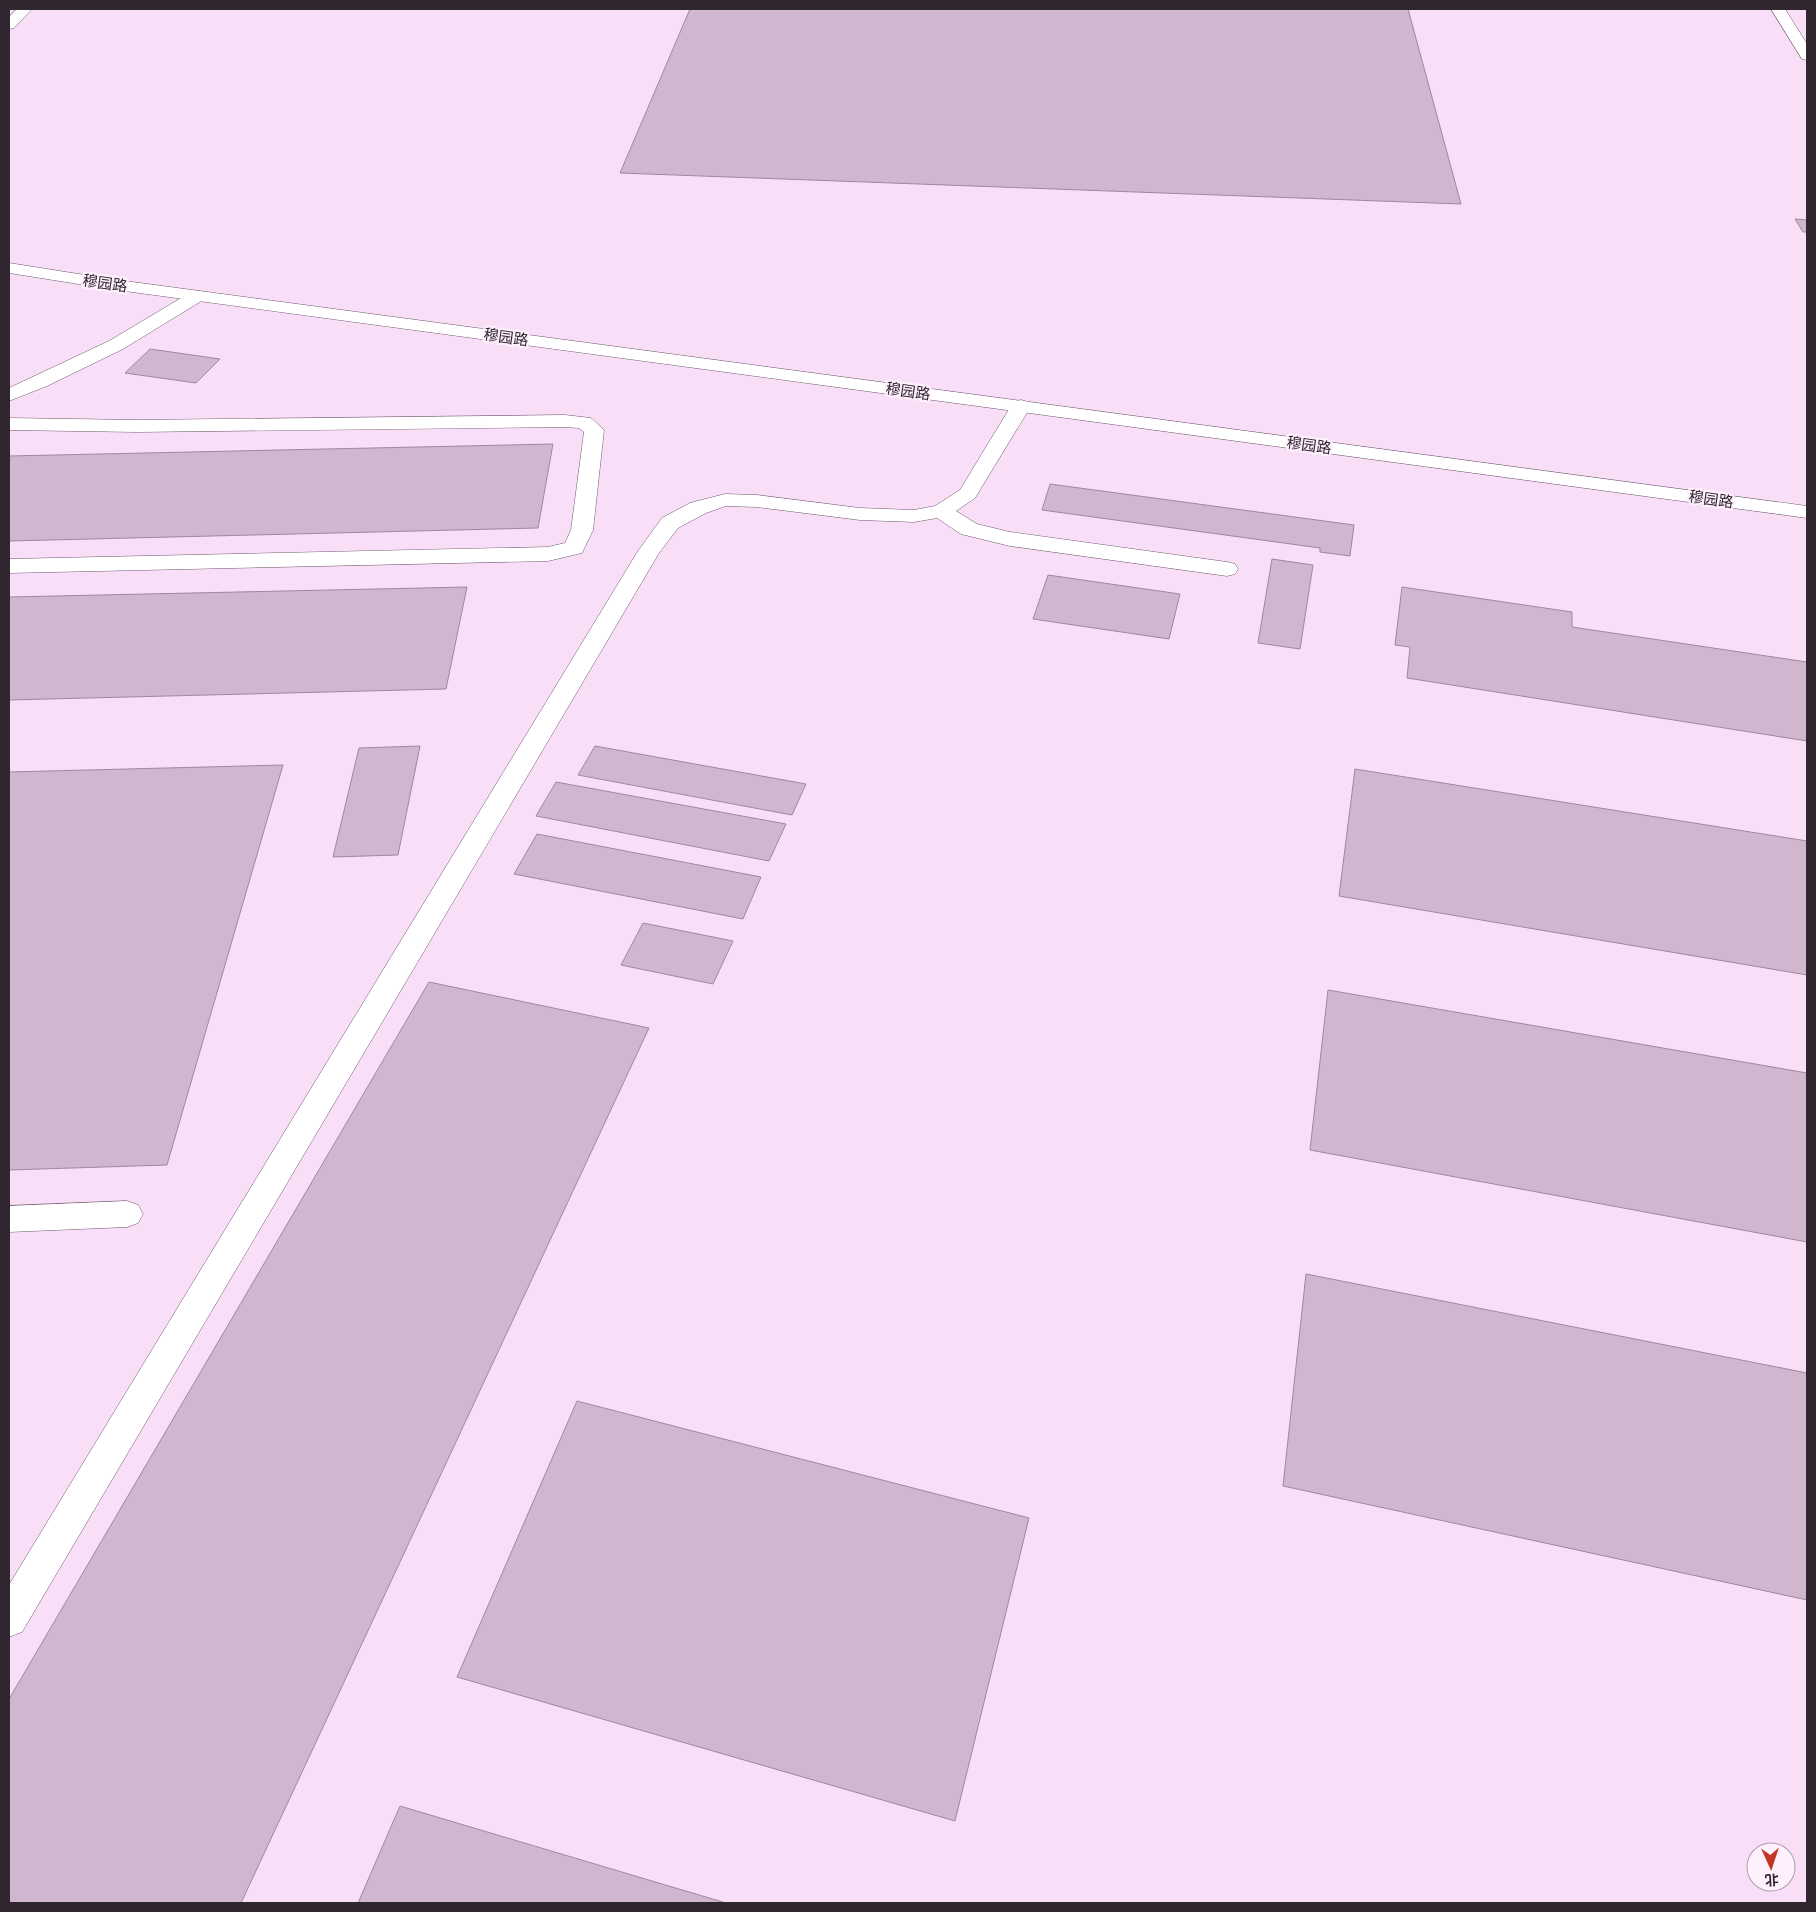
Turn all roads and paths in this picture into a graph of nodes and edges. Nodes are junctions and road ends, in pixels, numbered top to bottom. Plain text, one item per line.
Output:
1 (25, 9) edge
2 (1778, 9) edge
3 (9, 25) edge
4 (1807, 56) edge
5 (9, 268) edge
6 (197, 296) junction
7 (9, 394) edge
8 (1021, 406) junction
9 (9, 424) edge
10 (941, 510) junction
11 (1807, 512) edge
12 (9, 566) edge
13 (1227, 569) dead end
14 (127, 1214) dead end
15 (9, 1220) edge
16 (9, 1619) edge

1 - 3 street
2 - 4 street
5 - 6 street, 穆园路
6 - 7 street
6 - 8 street, 穆园路
8 - 10 street
8 - 11 street, 穆园路
9 - 12 street
10 - 13 street
10 - 16 street
14 - 15 street

